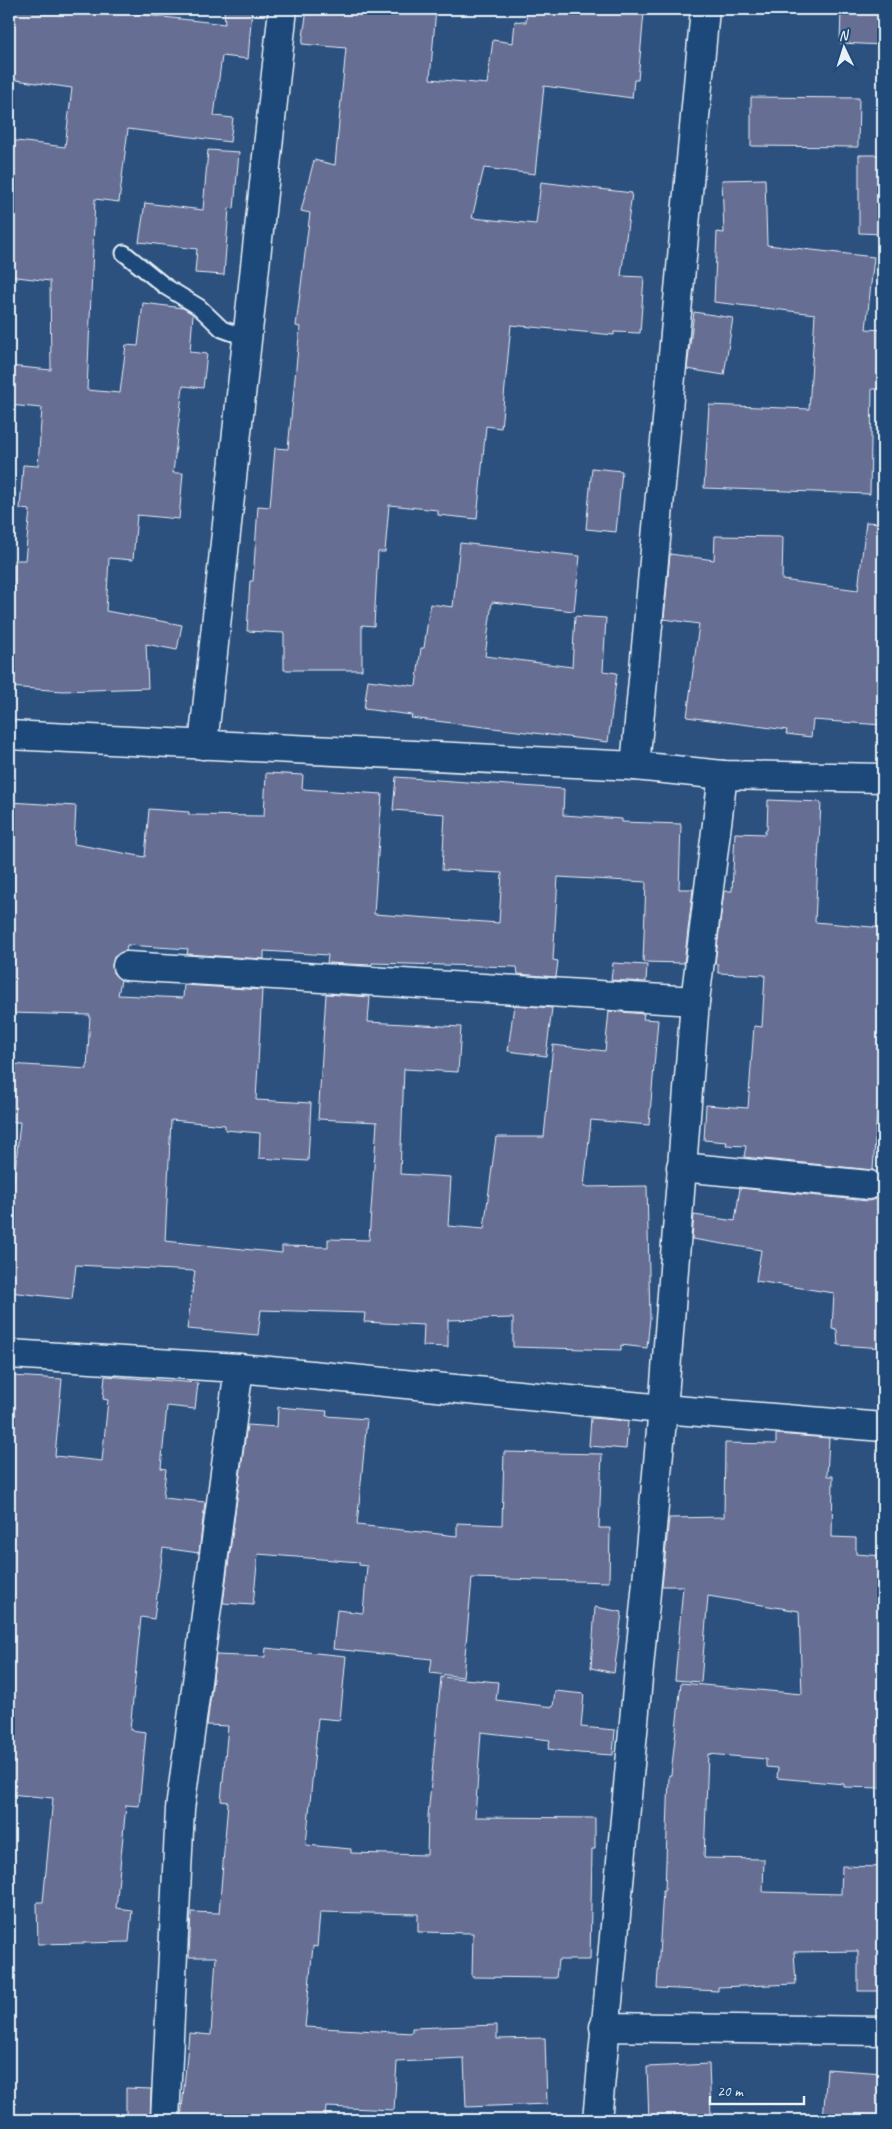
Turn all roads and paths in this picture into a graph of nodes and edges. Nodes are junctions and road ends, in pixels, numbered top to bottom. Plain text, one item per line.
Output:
1 (282, 9) edge
2 (705, 9) edge
3 (124, 254) dead end
4 (247, 338) junction
5 (9, 735) edge
6 (203, 745) junction
7 (635, 766) junction
8 (722, 775) junction
9 (883, 778) edge
10 (127, 966) dead end
11 (695, 1001) junction
12 (681, 1167) junction
13 (869, 1185) dead end
14 (9, 1354) edge
15 (239, 1368) junction
16 (664, 1409) junction
17 (883, 1428) edge
18 (604, 2027) junction
19 (883, 2031) edge
20 (165, 2120) edge
21 (597, 2120) edge

1 - 4 street
2 - 7 street
3 - 4 lane
4 - 6 street
5 - 6 street
6 - 7 street
7 - 8 street
8 - 9 street
8 - 11 street
10 - 11 street
11 - 12 street
12 - 13 street
12 - 16 street
14 - 15 street
15 - 16 street
15 - 20 street
16 - 17 street
16 - 18 street
18 - 19 street
18 - 21 street

